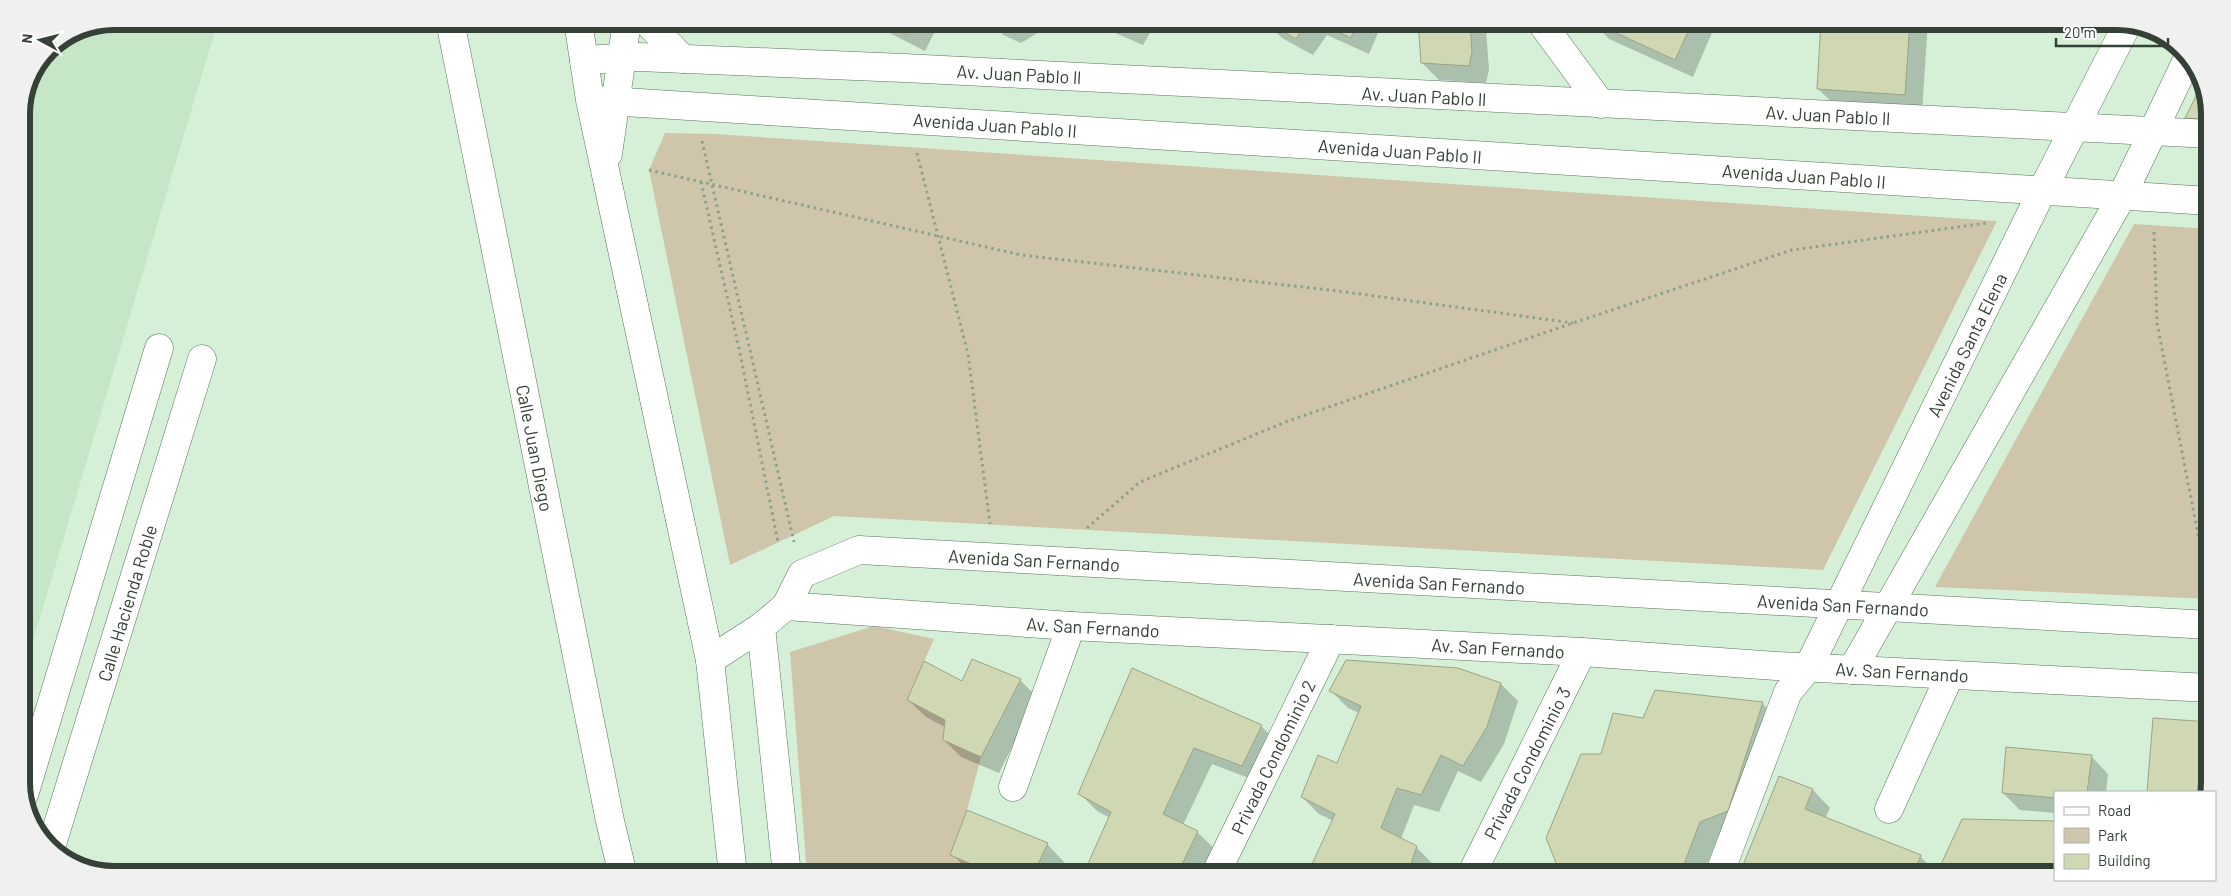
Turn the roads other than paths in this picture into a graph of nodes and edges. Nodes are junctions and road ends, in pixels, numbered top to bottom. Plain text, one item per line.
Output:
1 (452, 30) edge
2 (579, 30) edge
3 (628, 30) edge
4 (655, 30) edge
5 (1547, 30) edge
6 (2124, 31) edge
7 (630, 58) junction
8 (584, 60) junction
9 (683, 60) junction
10 (2185, 64) edge
11 (602, 101) junction
12 (1601, 104) junction
13 (2075, 128) junction
14 (2152, 132) junction
15 (2201, 134) edge
16 (2042, 191) junction
17 (2122, 196) junction
18 (2201, 200) edge
19 (159, 348) dead end
20 (202, 359) dead end
21 (1838, 605) junction
22 (786, 606) junction
23 (1889, 607) junction
24 (2201, 624) edge
25 (1071, 626) junction
26 (761, 627) junction
27 (1331, 639) junction
28 (1582, 652) junction
29 (710, 660) junction
30 (1808, 668) junction
31 (1852, 670) junction
32 (1950, 675) junction
33 (2201, 688) edge
34 (30, 775) edge
35 (1013, 787) dead end
36 (1889, 809) dead end
37 (53, 841) edge
38 (623, 866) edge
39 (727, 866) edge
40 (786, 866) edge
41 (1218, 866) edge
42 (1475, 866) edge
43 (1722, 866) edge

1 - 38 street, Calle Juan Diego
2 - 8 street
3 - 7 street
4 - 9 street
5 - 12 street
6 - 13 street, Avenida Santa Elena
7 - 8 street, Av. Juan Pablo ll
7 - 9 street, Av. Juan Pablo ll
7 - 11 street
8 - 11 street
9 - 12 street, Av. Juan Pablo ll
10 - 14 street
11 - 16 street, Avenida Juan Pablo II
11 - 29 street
12 - 13 street, Av. Juan Pablo ll
13 - 14 street, Av. Juan Pablo ll
13 - 16 street, Avenida Santa Elena
14 - 15 street, Av. Juan Pablo ll
14 - 17 street
16 - 17 street, Avenida Juan Pablo II
16 - 21 street, Avenida Santa Elena
17 - 18 street, Avenida Juan Pablo II
17 - 23 street
19 - 34 street
20 - 37 street, Calle Hacienda Roble
21 - 22 street, Avenida San Fernando
21 - 23 street, Avenida San Fernando
21 - 30 street, Avenida Santa Elena
22 - 25 street, Av. San Fernando
22 - 26 street
23 - 24 street, Avenida San Fernando
23 - 31 street
25 - 27 street, Av. San Fernando
25 - 35 street
26 - 29 street
26 - 40 street
27 - 28 street, Av. San Fernando
27 - 41 street, Privada Condominio 2
28 - 30 street, Av. San Fernando
28 - 42 street, Privada Condominio 3
29 - 39 street
30 - 31 street, Av. San Fernando
30 - 43 street, Avenida Santa Elena
31 - 32 street, Av. San Fernando
32 - 33 street, Av. San Fernando
32 - 36 street

